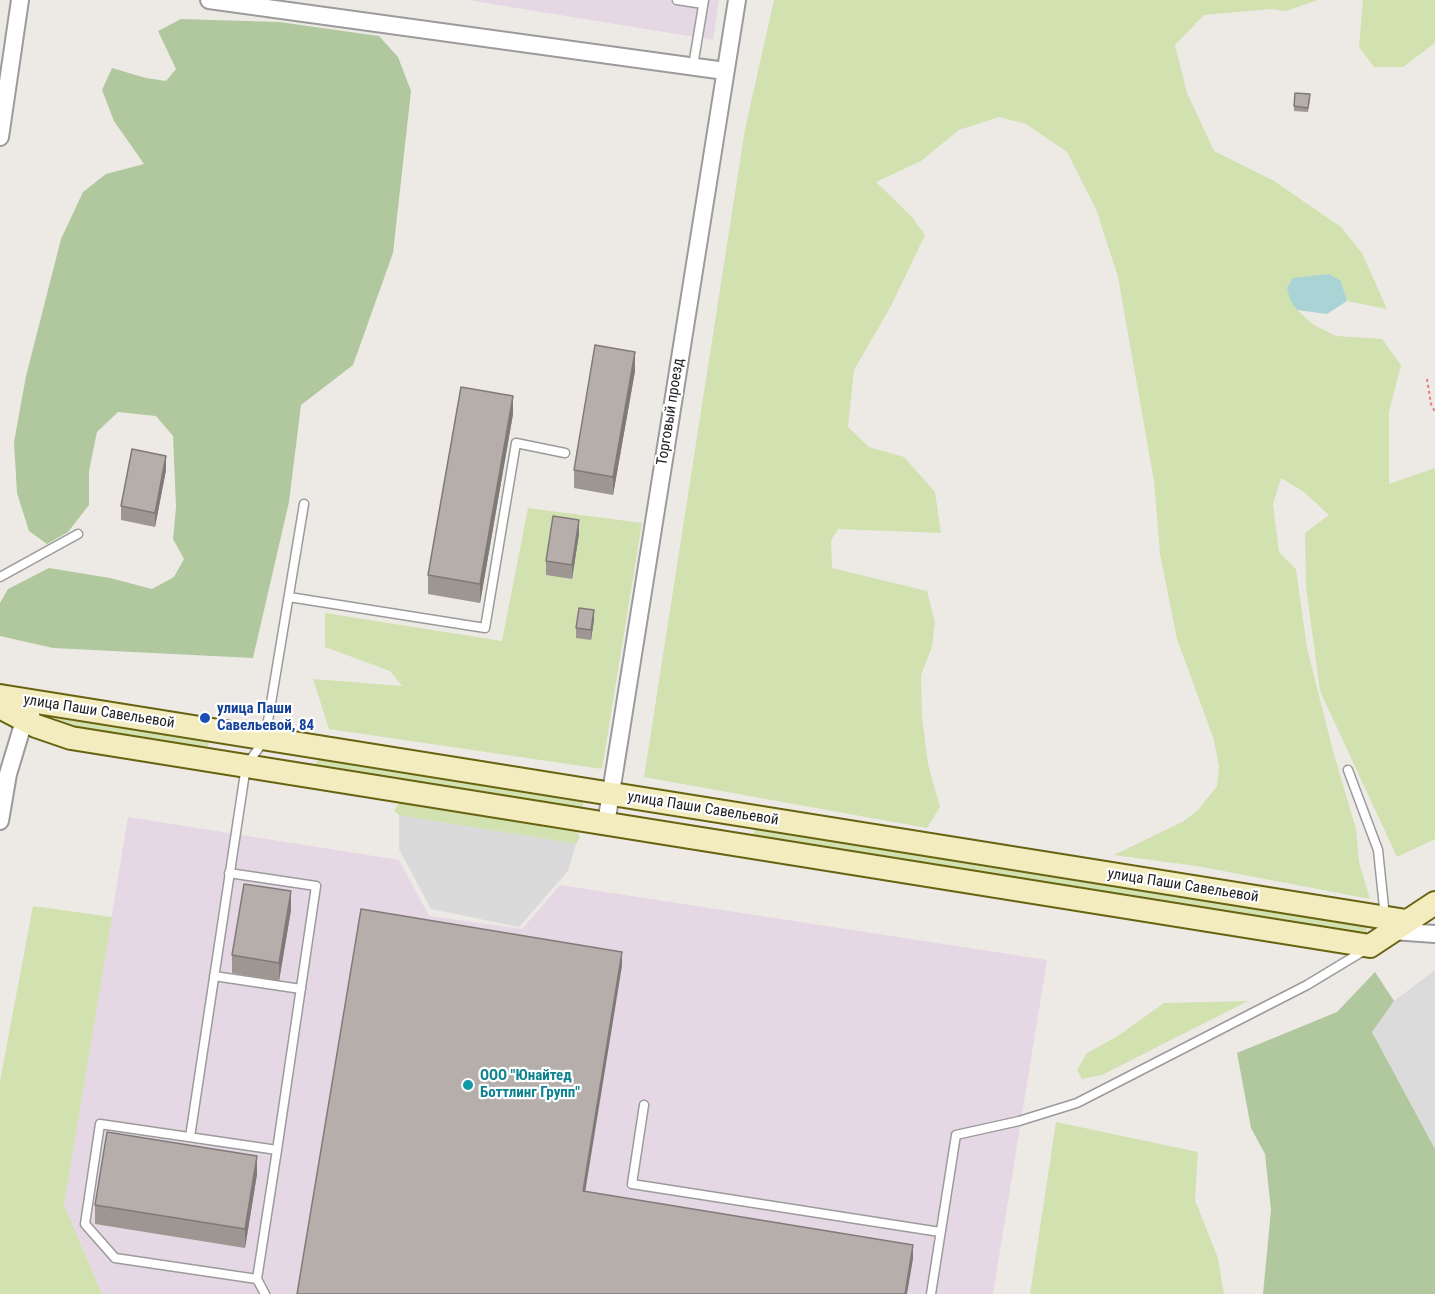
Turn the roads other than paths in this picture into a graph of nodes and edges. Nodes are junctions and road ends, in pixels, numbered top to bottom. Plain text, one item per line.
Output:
1 (20, 0) edge
2 (209, 0) edge
3 (677, 0) edge
4 (737, 0) edge
5 (703, 2) edge
6 (693, 66) junction
7 (725, 71) junction
8 (0, 137) edge
9 (565, 453) dead end
10 (304, 504) dead end
11 (78, 534) dead end
12 (0, 578) edge
13 (289, 597) junction
14 (5, 700) edge
15 (50, 704) junction
16 (24, 721) junction
17 (265, 739) junction
18 (246, 766) junction
19 (1348, 770) dead end
20 (611, 794) junction
21 (0, 821) edge
22 (606, 824) junction
23 (229, 873) junction
24 (1435, 903) edge
25 (1394, 923) junction
26 (1435, 934) edge
27 (1370, 946) junction
28 (214, 976) junction
29 (301, 989) junction
30 (644, 1105) dead end
31 (190, 1137) junction
32 (277, 1150) junction
33 (940, 1232) junction
34 (257, 1279) junction
35 (265, 1294) edge
36 (931, 1294) edge

1 - 8 street
2 - 6 street
3 - 5 lane
4 - 7 street, Торговый проезд
5 - 6 lane
6 - 7 street
7 - 20 street, Торговый проезд
9 - 13 lane
10 - 13 lane
11 - 12 lane
13 - 17 lane
14 - 15 street, улица Паши Савельевой
14 - 16 street, улица Паши Савельевой
15 - 16 street
15 - 17 street, улица Паши Савельевой
16 - 18 street, улица Паши Савельевой
16 - 21 street
17 - 18 lane
17 - 20 street, улица Паши Савельевой
18 - 22 street, улица Паши Савельевой
18 - 23 lane
19 - 25 lane
20 - 22 street, Торговый проезд
20 - 25 street, улица Паши Савельевой
22 - 27 street, улица Паши Савельевой
23 - 28 lane
23 - 29 lane
24 - 25 street
25 - 26 street
25 - 27 street
27 - 33 lane
28 - 29 lane
28 - 31 lane
29 - 32 lane
30 - 33 lane
31 - 32 lane
31 - 34 lane
32 - 34 lane
33 - 36 lane
34 - 35 lane

